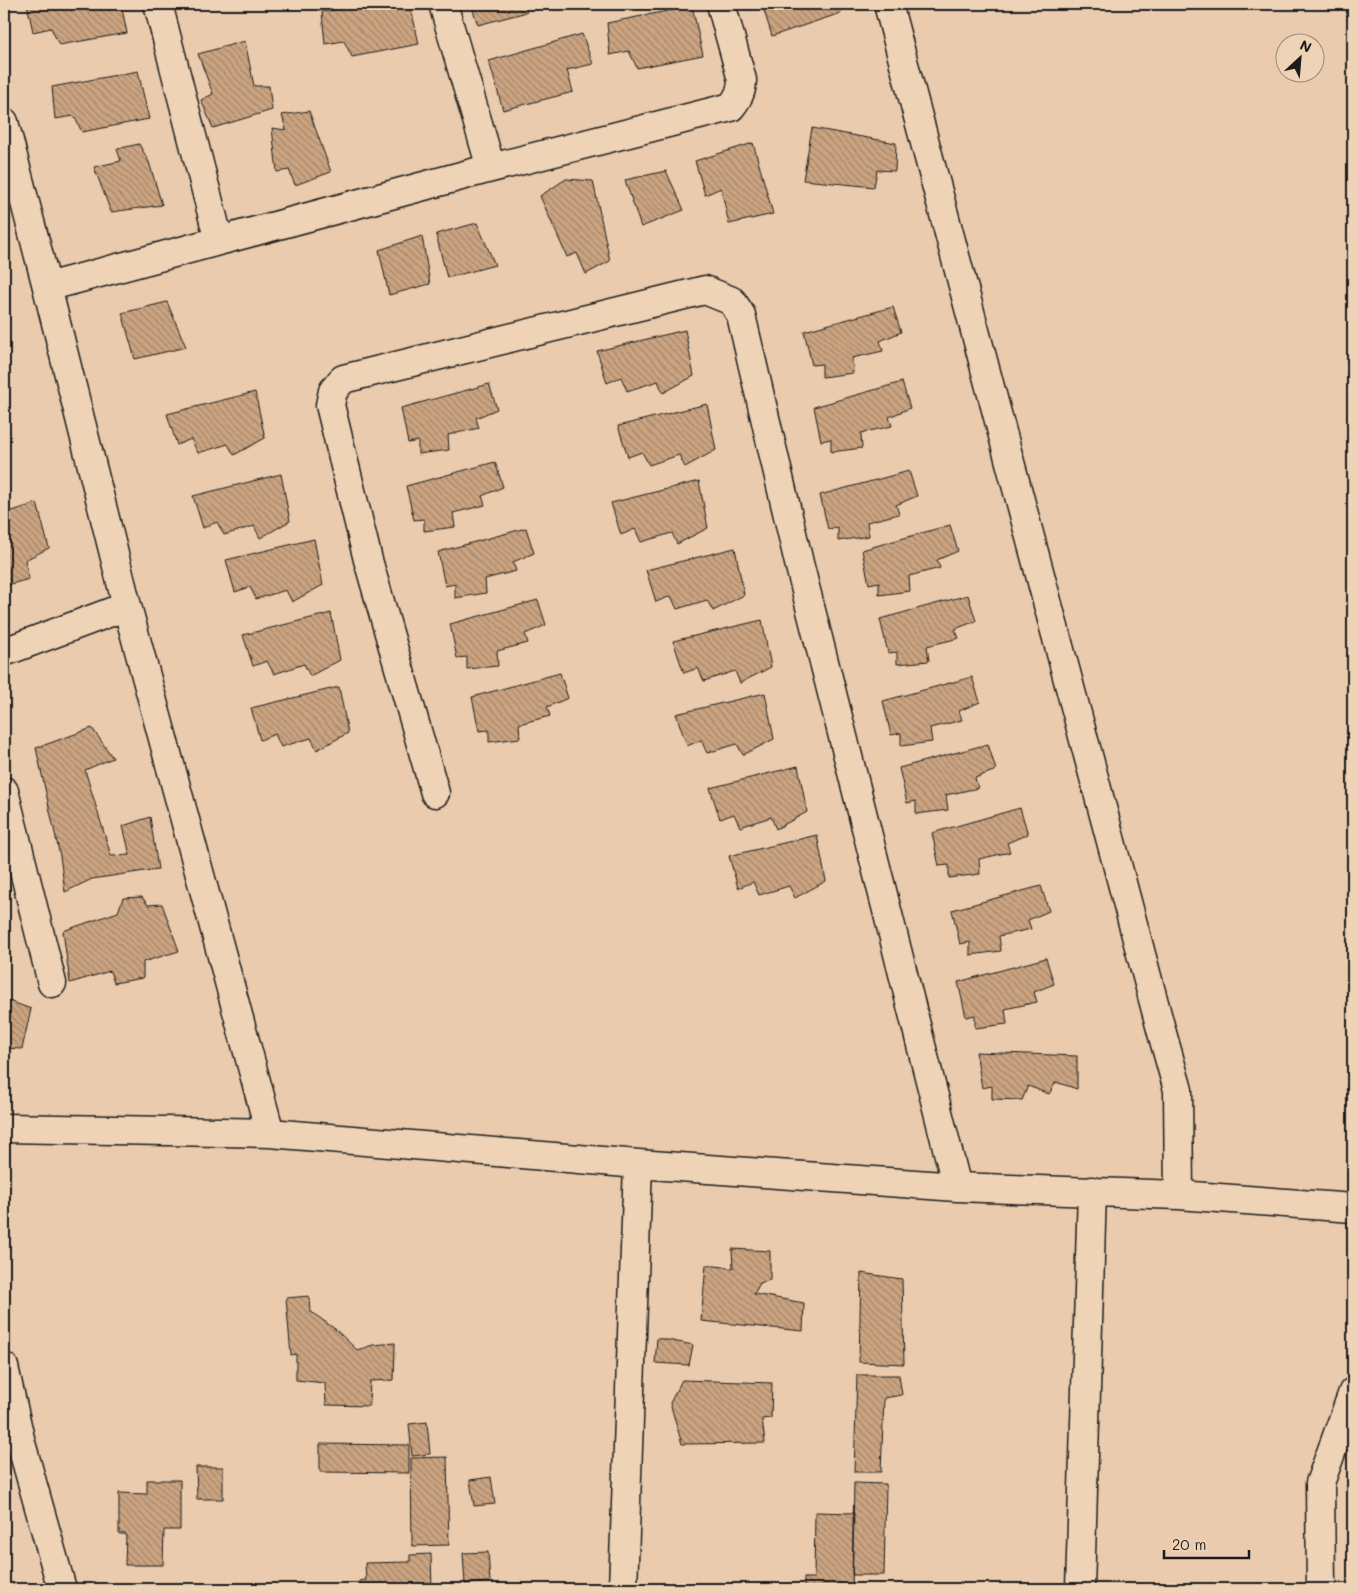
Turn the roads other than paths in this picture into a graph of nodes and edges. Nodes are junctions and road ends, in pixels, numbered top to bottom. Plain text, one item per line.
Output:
1 (158, 4) edge
2 (444, 4) edge
3 (720, 4) edge
4 (888, 4) edge
5 (4, 122) edge
6 (490, 168) junction
7 (219, 241) junction
8 (47, 287) junction
9 (127, 606) junction
10 (4, 652) edge
11 (4, 790) edge
12 (436, 793) dead end
13 (52, 983) dead end
14 (4, 1128) edge
15 (270, 1133) junction
16 (638, 1164) junction
17 (957, 1187) junction
18 (1092, 1191) junction
19 (1179, 1195) junction
20 (1353, 1208) edge
21 (4, 1367) edge
22 (1353, 1392) edge
23 (62, 1589) edge
24 (623, 1589) edge
25 (1080, 1589) edge
26 (1320, 1589) edge

1 - 7 street
2 - 6 street
3 - 6 street
4 - 19 street
5 - 8 street
6 - 7 street
7 - 8 street
8 - 9 street
9 - 10 street
9 - 15 street
11 - 13 street
12 - 17 street
14 - 15 street
15 - 16 street
16 - 17 street
16 - 24 street
17 - 18 street
18 - 19 street
18 - 25 street
19 - 20 street
21 - 23 street
22 - 26 street

